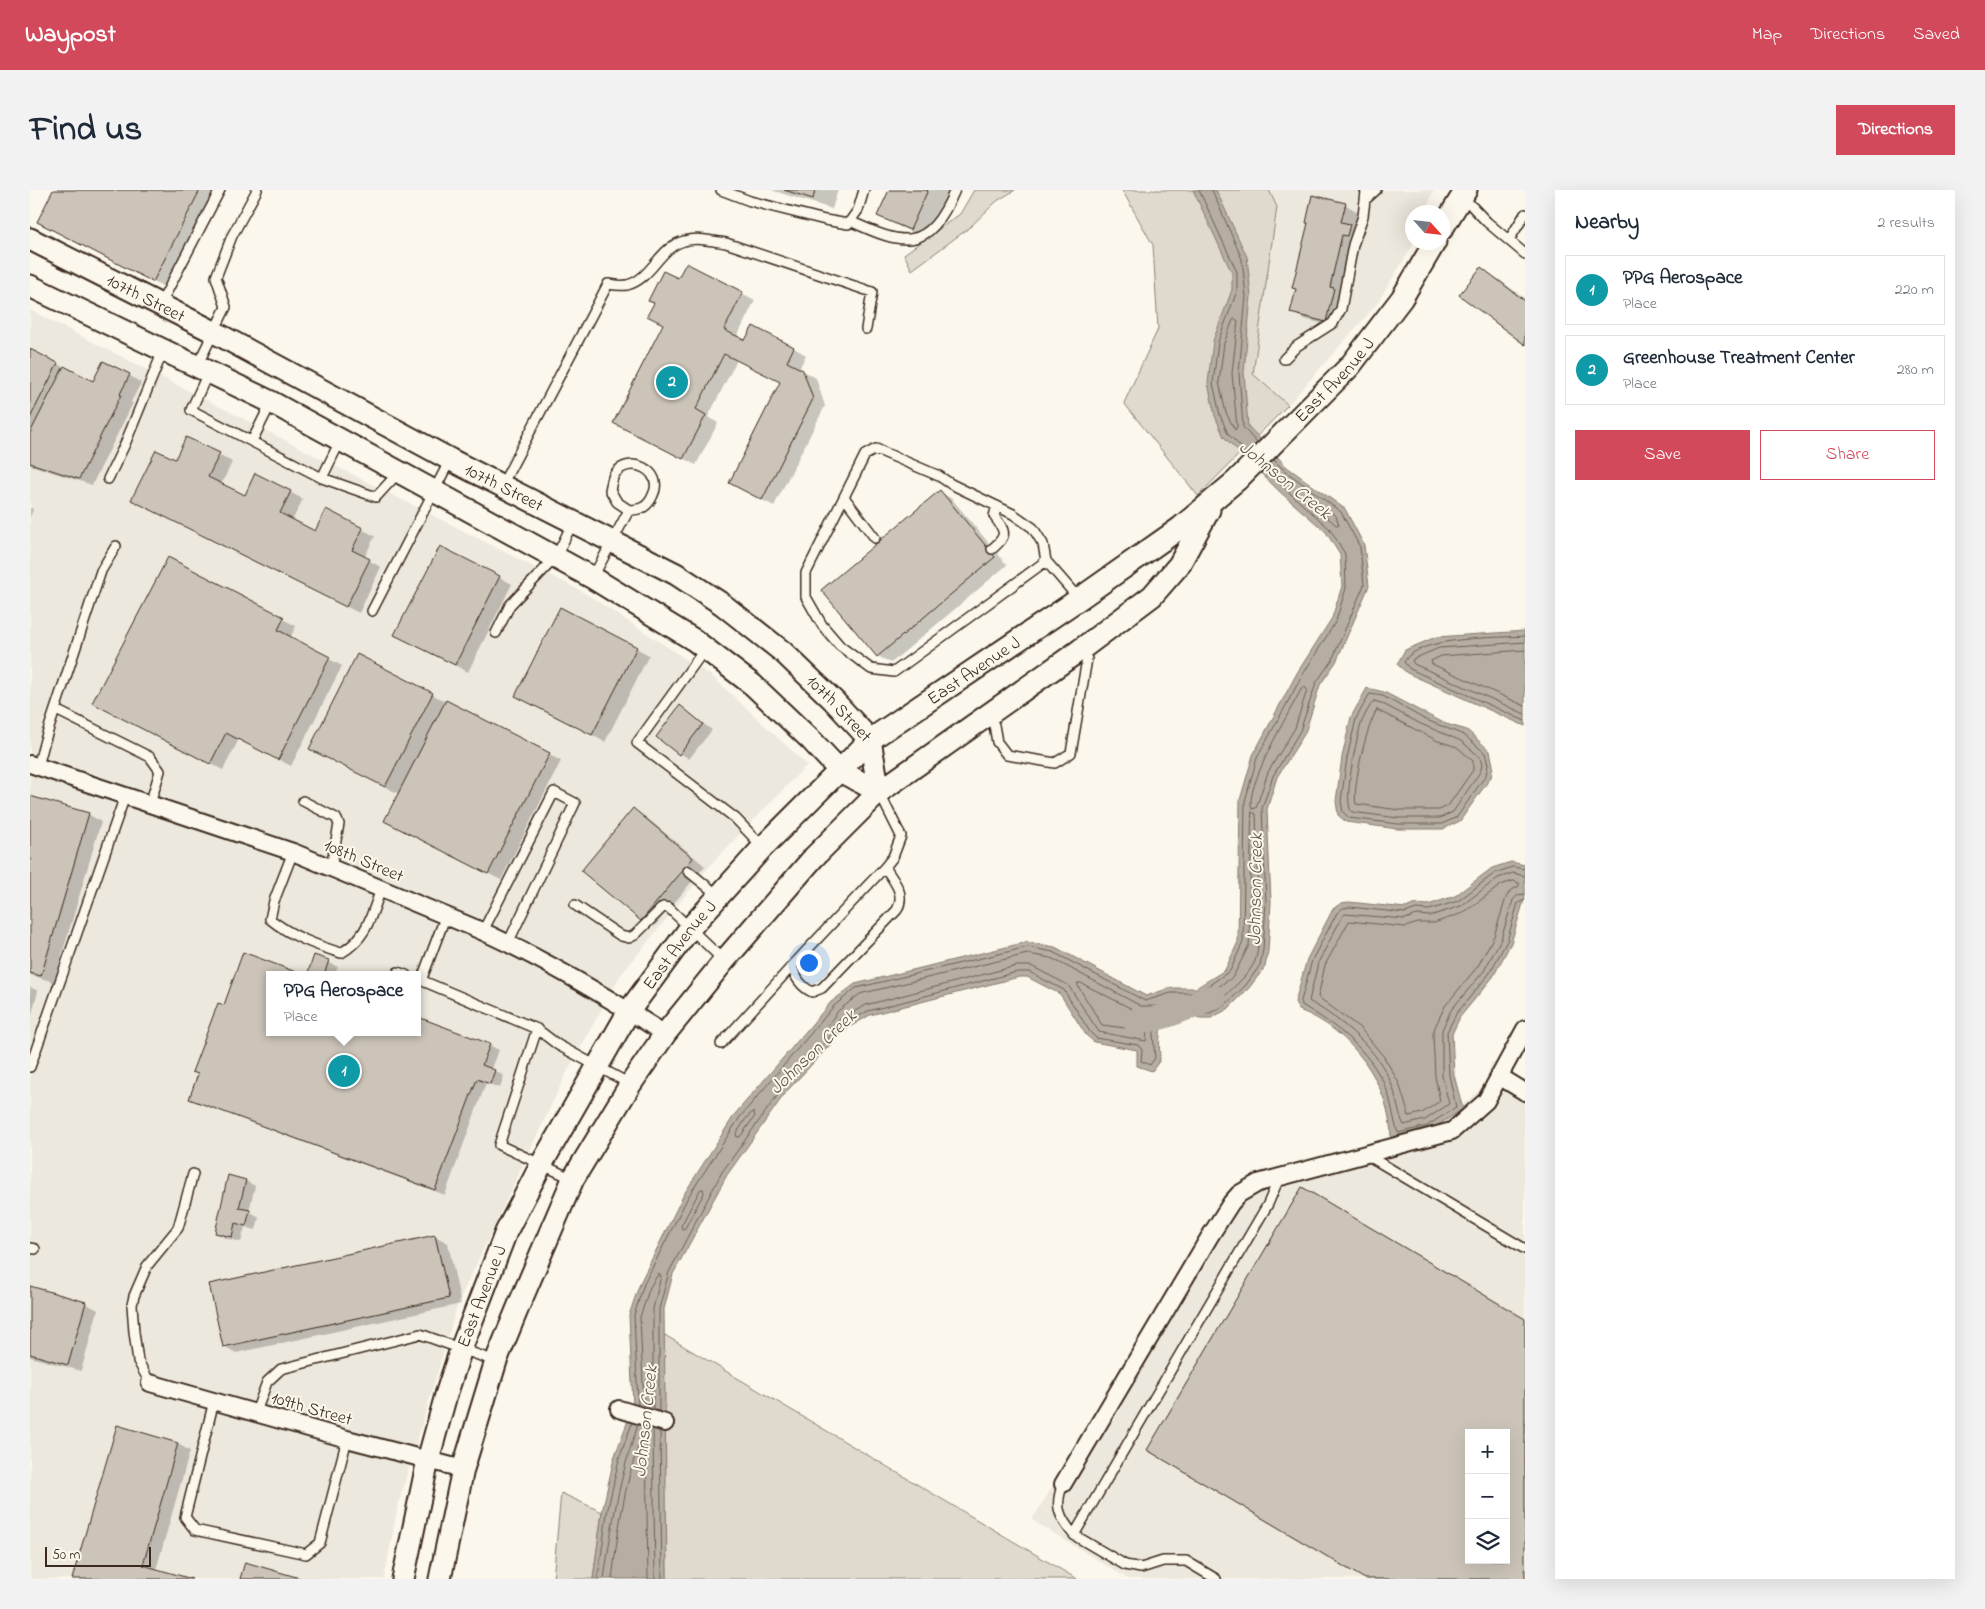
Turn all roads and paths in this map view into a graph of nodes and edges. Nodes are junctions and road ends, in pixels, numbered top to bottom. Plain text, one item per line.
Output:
1 (220, 190) edge
2 (256, 190) edge
3 (721, 190) edge
4 (864, 190) edge
5 (955, 190) edge
6 (1365, 190) edge
7 (1376, 190) edge
8 (1464, 192) edge
9 (1365, 200) junction
10 (1525, 214) edge
11 (1450, 216) edge
12 (850, 221) junction
13 (30, 238) edge
14 (1509, 240) junction
15 (1429, 250) edge
16 (1525, 254) edge
17 (30, 286) edge
18 (160, 305) junction
19 (866, 329) dead end
20 (214, 332) junction
21 (164, 350) junction
22 (1284, 359) dead end
23 (203, 370) junction
24 (271, 402) junction
25 (340, 440) junction
26 (252, 441) junction
27 (450, 460) junction
28 (399, 472) junction
29 (322, 478) junction
30 (108, 479) dead end
31 (502, 486) junction
32 (434, 492) junction
33 (844, 497) junction
34 (1214, 501) junction
35 (997, 506) junction
36 (629, 510) junction
37 (573, 522) junction
38 (874, 538) dead end
39 (612, 542) junction
40 (116, 546) dead end
41 (992, 549) dead end
42 (556, 557) junction
43 (1046, 561) junction
44 (593, 578) junction
45 (1079, 599) junction
46 (372, 611) dead end
47 (496, 633) dead end
48 (705, 648) junction
49 (1080, 650) junction
50 (56, 710) junction
51 (988, 715) junction
52 (870, 740) junction
53 (34, 765) edge
54 (840, 771) junction
55 (879, 792) junction
56 (125, 796) junction
57 (303, 801) dead end
58 (150, 804) junction
59 (762, 847) junction
60 (293, 852) junction
61 (885, 867) junction
62 (331, 868) junction
63 (688, 871) dead end
64 (381, 889) junction
65 (720, 896) junction
66 (575, 905) dead end
67 (446, 915) junction
68 (690, 928) junction
69 (483, 931) junction
70 (508, 943) junction
71 (724, 961) junction
72 (792, 966) junction
73 (421, 978) edge
74 (421, 980) edge
75 (629, 1011) junction
76 (537, 1028) junction
77 (1525, 1029) edge
78 (665, 1034) junction
79 (721, 1044) dead end
80 (597, 1066) junction
81 (30, 1067) edge
82 (1499, 1076) junction
83 (630, 1084) junction
84 (1525, 1092) edge
85 (1367, 1155) junction
86 (541, 1165) junction
87 (193, 1174) dead end
88 (1279, 1178) junction
89 (573, 1179) junction
90 (1525, 1248) edge
91 (461, 1349) junction
92 (496, 1362) junction
93 (150, 1383) joint
94 (214, 1401) junction
95 (619, 1410) dead end
96 (256, 1412) junction
97 (665, 1423) dead end
98 (347, 1439) junction
99 (428, 1460) junction
100 (463, 1469) junction
101 (1063, 1484) joint
102 (1074, 1534) junction
103 (403, 1579) edge
104 (440, 1579) edge
105 (1216, 1579) edge

1 - 18 lane
2 - 20 lane
3 - 12 lane
4 - 12 lane
5 - 12 lane
6 - 9 lane
7 - 9 lane
8 - 11 street
8 - 14 lane
9 - 22 lane
10 - 14 lane
13 - 18 street, 107th Street
14 - 16 lane
15 - 34 street, East Avenue J
17 - 21 street, 107th Street
18 - 20 street, 107th Street
19 - 31 lane
20 - 23 lane
20 - 27 street, 107th Street
21 - 23 street, 107th Street
21 - 30 lane
23 - 24 street, 107th Street
23 - 26 lane
24 - 25 street, 107th Street
24 - 26 lane
25 - 28 street, 107th Street
25 - 29 lane
26 - 29 lane
27 - 31 street, 107th Street
27 - 32 lane
28 - 29 lane
28 - 32 street, 107th Street
31 - 37 street, 107th Street
32 - 42 street, 107th Street
32 - 46 lane
33 - 35 lane
33 - 38 lane
33 - 43 lane
34 - 45 street, East Avenue J
34 - 49 street, East Avenue J
35 - 41 lane
35 - 43 lane
36 - 36 lane
36 - 39 lane
37 - 39 street, 107th Street
37 - 42 lane
39 - 44 lane
39 - 52 street, 107th Street
40 - 50 lane
42 - 44 street, 107th Street
42 - 47 lane
43 - 45 lane
44 - 48 street, 107th Street
45 - 52 street, East Avenue J
48 - 54 street, 107th Street
48 - 59 lane
49 - 51 street, East Avenue J
49 - 51 lane
50 - 53 lane
50 - 58 lane
51 - 55 street, East Avenue J
52 - 54 street, East Avenue J
52 - 55 street, 107th Street
53 - 56 street, 108th Street
54 - 55 street, 107th Street
54 - 59 street, East Avenue J
55 - 61 lane
55 - 71 street, East Avenue J
56 - 58 street, 108th Street
56 - 81 lane
57 - 62 lane
58 - 60 street, 108th Street
59 - 65 street, East Avenue J
60 - 62 street, 108th Street
60 - 64 lane
61 - 72 lane
61 - 72 lane
62 - 64 street, 108th Street
63 - 65 lane
64 - 67 street, 108th Street
65 - 68 street, East Avenue J
66 - 68 lane
67 - 69 street, 108th Street
67 - 73 lane
68 - 71 lane
68 - 75 street, East Avenue J
69 - 70 street, 108th Street
69 - 70 lane
70 - 75 street, 108th Street
71 - 78 street, East Avenue J
72 - 79 lane
74 - 76 lane
75 - 78 street, 108th Street
75 - 80 street, East Avenue J
76 - 80 lane
76 - 86 lane
77 - 82 street
78 - 83 street, East Avenue J
80 - 83 lane
80 - 86 street, East Avenue J
82 - 84 street
82 - 85 street
83 - 89 street, East Avenue J
85 - 88 street
85 - 90 lane
86 - 89 lane
86 - 91 street, East Avenue J
87 - 93 lane
88 - 101 street
88 - 102 lane
89 - 92 street, East Avenue J
91 - 92 lane
91 - 96 lane
91 - 99 street, East Avenue J
92 - 100 street, East Avenue J
93 - 94 street, 109th Street
94 - 96 street, 109th Street
94 - 98 lane
95 - 97 street
96 - 98 street, 109th Street
98 - 99 street, 109th Street
99 - 100 street, 109th Street
99 - 103 street, East Avenue J
100 - 104 street, East Avenue J
101 - 102 lane
102 - 105 lane

